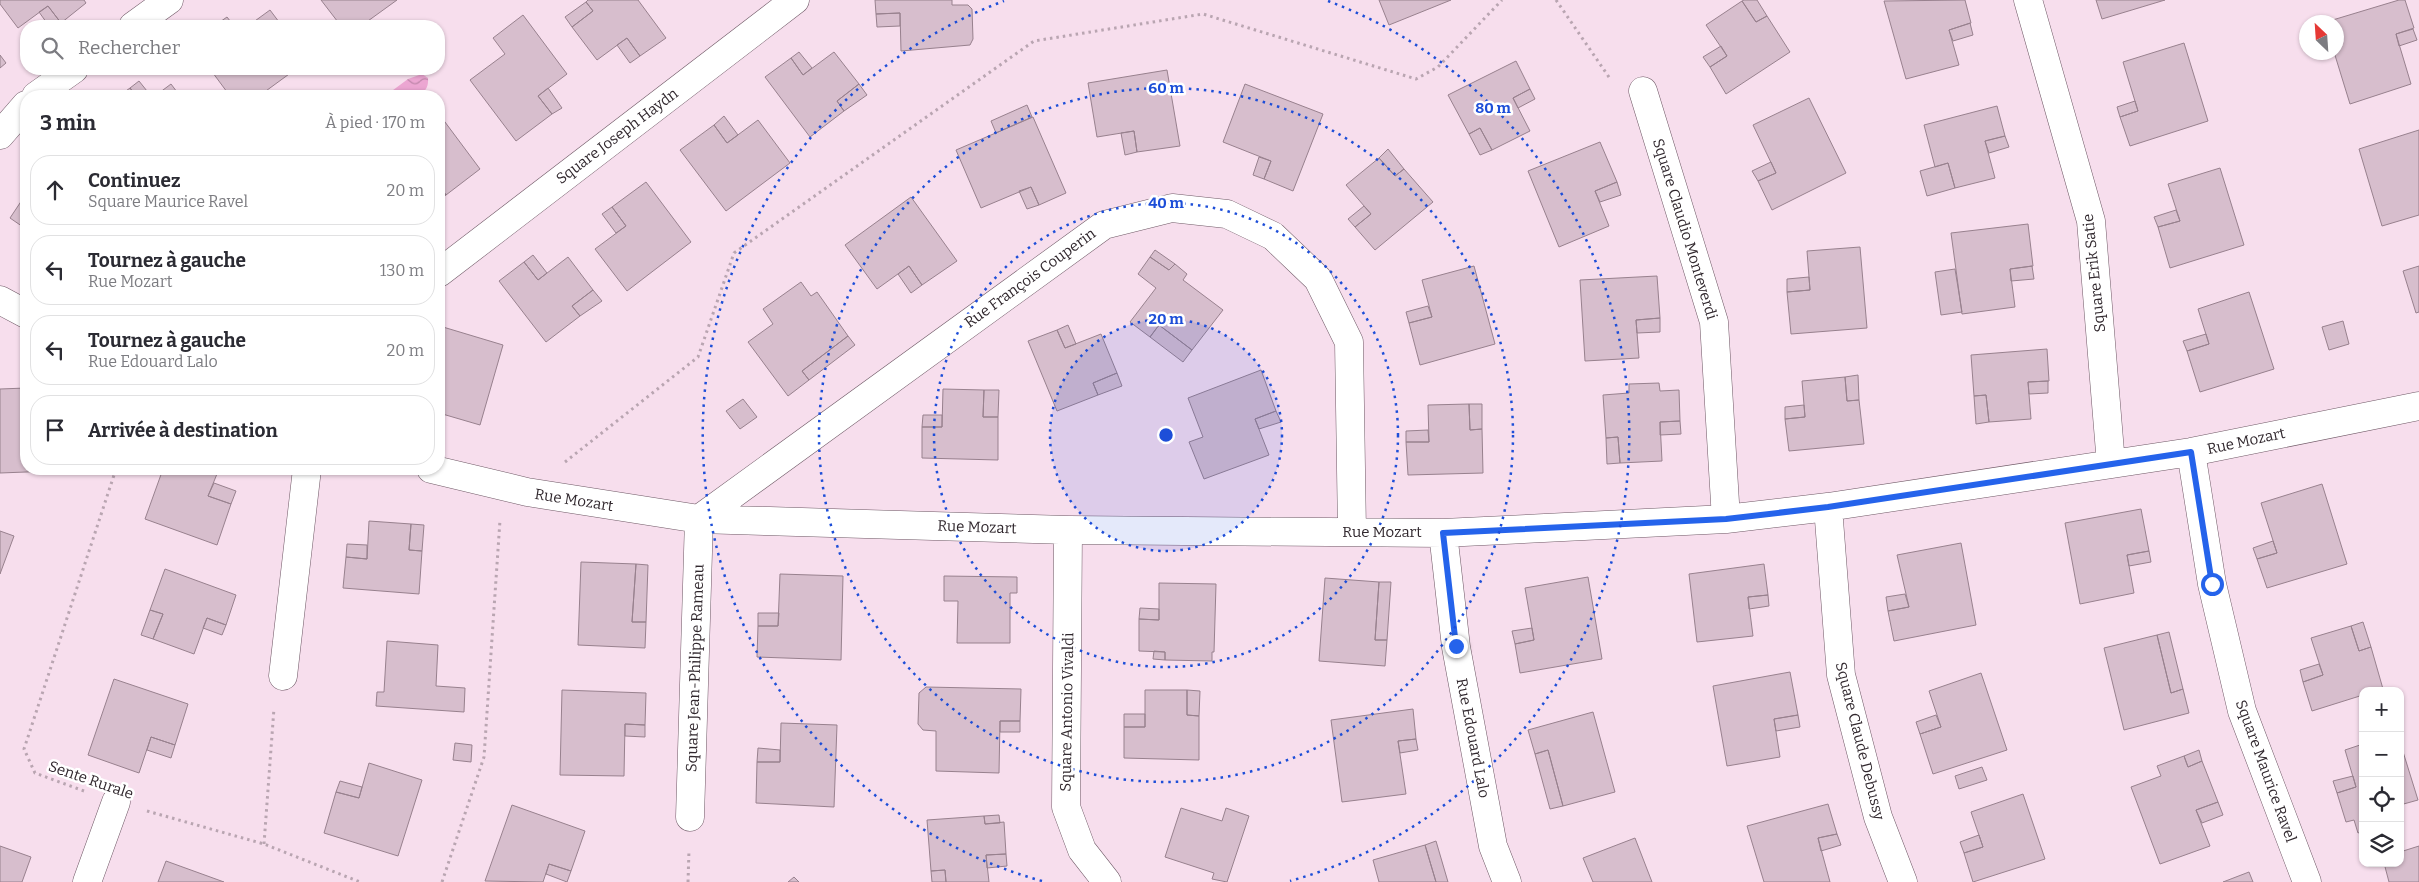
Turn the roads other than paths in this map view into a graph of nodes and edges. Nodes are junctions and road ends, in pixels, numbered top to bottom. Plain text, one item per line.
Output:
1 (169, 0) edge
2 (795, 0) edge
3 (2028, 0) edge
4 (141, 20) edge
5 (66, 75) edge
6 (44, 90) edge
7 (1643, 91) road end
8 (20, 112) edge
9 (0, 136) edge
10 (445, 268) edge
11 (0, 300) edge
12 (20, 311) edge
13 (2419, 406) edge
14 (2191, 452) junction
15 (2111, 464) junction
16 (445, 472) edge
17 (306, 475) edge
18 (1828, 507) junction
19 (1726, 519) junction
20 (699, 520) junction
21 (1068, 530) junction
22 (1352, 532) junction
23 (1443, 533) junction
24 (283, 676) road end
25 (116, 802) road end
26 (690, 817) dead end
27 (87, 882) edge
28 (1107, 882) edge
29 (1507, 882) edge
30 (1902, 882) edge
31 (2307, 882) edge

1 - 4 street
2 - 10 street, Square Joseph Haydn
3 - 15 street, Square Erik Satie
5 - 6 street
7 - 19 street, Square Claudio Monteverdi
8 - 9 street
11 - 12 street
13 - 14 street, Rue Mozart
14 - 15 street, Rue Mozart
14 - 31 street, Square Maurice Ravel
15 - 18 street, Rue Mozart
16 - 20 street, Rue Mozart
17 - 24 street
18 - 19 street, Rue Mozart
18 - 30 street, Square Claude Debussy
19 - 23 street, Rue Mozart
20 - 21 street, Rue Mozart
20 - 22 street, Rue François Couperin
20 - 26 street, Square Jean-Philippe Rameau
21 - 22 street, Rue Mozart
21 - 28 street, Square Antonio Vivaldi
22 - 23 street, Rue Mozart
23 - 29 street, Rue Edouard Lalo
25 - 27 street

